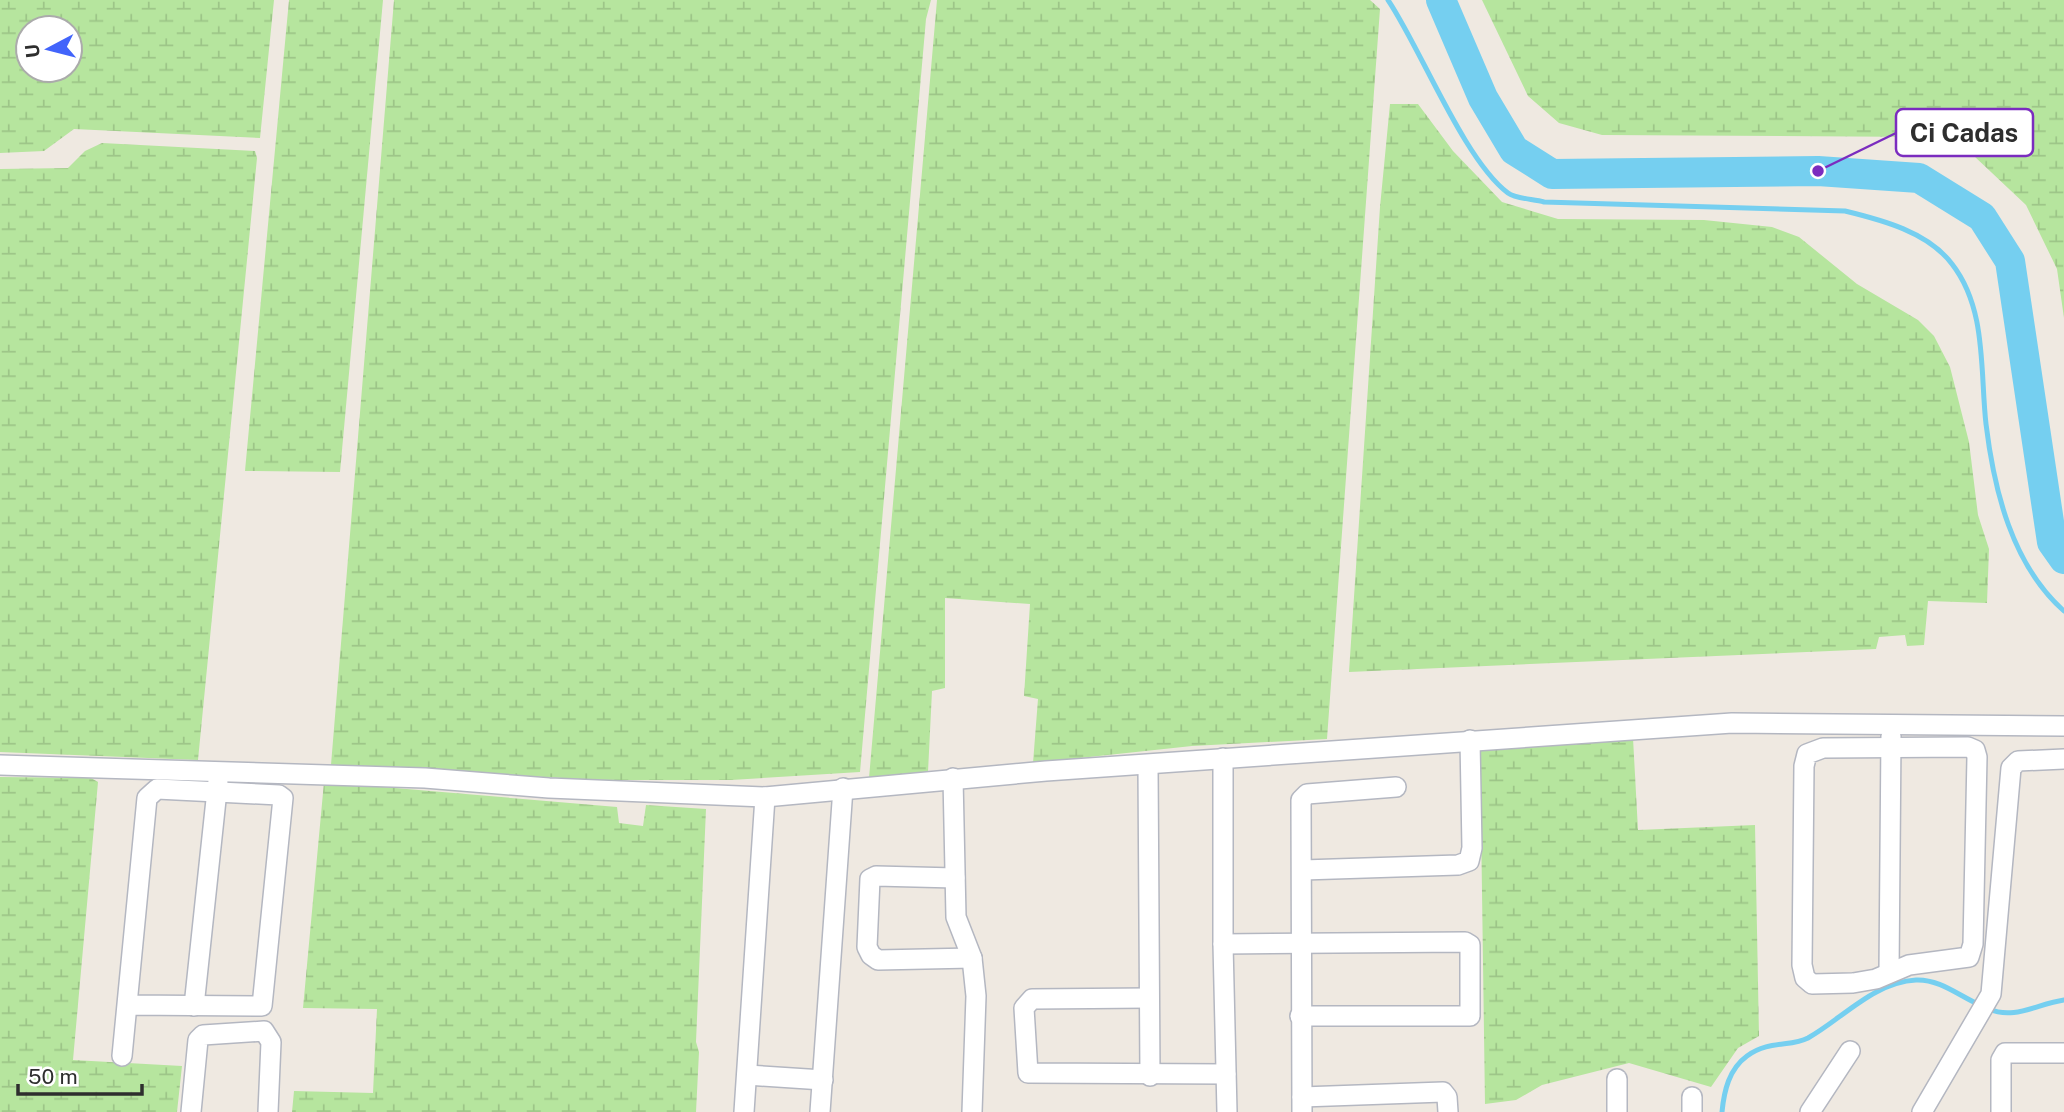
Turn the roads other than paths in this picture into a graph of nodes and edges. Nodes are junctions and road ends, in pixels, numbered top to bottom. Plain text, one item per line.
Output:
1 (1891, 724) junction
2 (2064, 726) edge
3 (1470, 740) junction
4 (1892, 747) junction
5 (1223, 758) junction
6 (2064, 759) edge
7 (0, 765) edge
8 (1148, 766) junction
9 (219, 771) junction
10 (953, 778) junction
11 (1396, 787) dead end
12 (843, 788) junction
13 (217, 793) junction
14 (765, 797) junction
15 (1303, 870) junction
16 (955, 878) junction
17 (1300, 943) junction
18 (1223, 944) junction
19 (972, 958) junction
20 (1889, 973) junction
21 (1149, 998) junction
22 (127, 1005) junction
23 (194, 1006) junction
24 (1300, 1016) junction
25 (1850, 1051) dead end
26 (2064, 1053) edge
27 (122, 1056) dead end
28 (1226, 1074) junction
29 (747, 1075) junction
30 (1150, 1076) junction
31 (1617, 1079) dead end
32 (822, 1080) junction
33 (1302, 1104) edge
34 (191, 1112) edge
35 (268, 1112) edge
36 (744, 1112) edge
37 (820, 1112) edge
38 (972, 1112) edge
39 (1227, 1112) edge
40 (1448, 1112) edge
41 (1617, 1112) edge
42 (1810, 1112) edge
43 (1922, 1112) edge
44 (2001, 1112) edge

1 - 2 street
1 - 3 street
1 - 4 street
3 - 5 street
3 - 15 street
4 - 20 street
4 - 20 street
4 - 20 street
5 - 8 street
5 - 18 street
6 - 43 street
7 - 9 street
8 - 10 street
8 - 21 street
9 - 13 street
9 - 14 street
10 - 12 street
10 - 16 street
11 - 15 street
12 - 14 street
12 - 32 street
13 - 22 street
13 - 23 street
13 - 23 street
14 - 29 street
15 - 17 street
16 - 19 street
16 - 19 street
17 - 18 street
17 - 24 street
17 - 24 street
18 - 28 street
19 - 38 street
21 - 30 street
21 - 30 street
22 - 23 street
22 - 27 street
24 - 33 street
25 - 42 street
26 - 44 street
28 - 30 street
28 - 39 street
29 - 32 street
29 - 36 street
31 - 41 street
32 - 37 street
33 - 40 street
34 - 35 street

